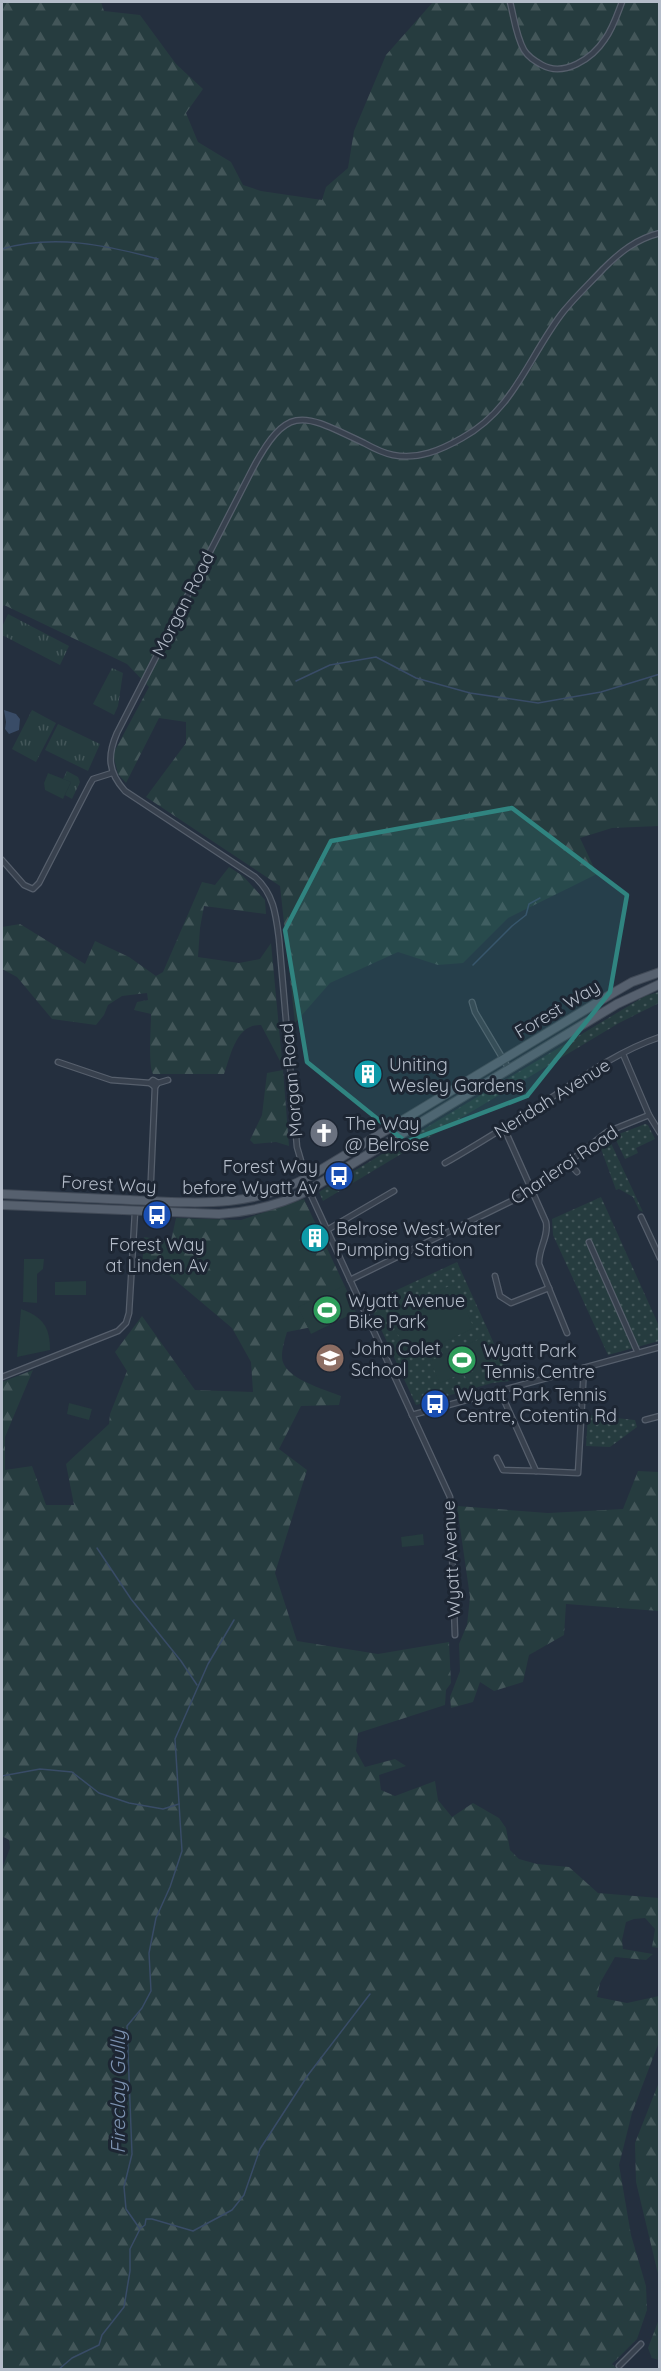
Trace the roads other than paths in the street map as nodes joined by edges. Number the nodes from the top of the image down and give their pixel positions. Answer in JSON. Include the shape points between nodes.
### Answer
{"nodes":[{"id":1,"x":510,"y":2,"type":"edge"},
{"id":2,"x":622,"y":2,"type":"edge"},
{"id":3,"x":660,"y":232,"type":"edge"},
{"id":4,"x":112,"y":773,"type":"junction"},
{"id":5,"x":2,"y":860,"type":"edge"},
{"id":6,"x":660,"y":972,"type":"edge"},
{"id":7,"x":660,"y":984,"type":"edge"},
{"id":8,"x":472,"y":1002,"type":"dead end"},
{"id":9,"x":660,"y":1037,"type":"edge"},
{"id":10,"x":623,"y":1054,"type":"junction"},
{"id":11,"x":504,"y":1059,"type":"junction"},
{"id":12,"x":58,"y":1062,"type":"dead end"},
{"id":13,"x":509,"y":1069,"type":"junction"},
{"id":14,"x":168,"y":1080,"type":"dead end"},
{"id":15,"x":157,"y":1085,"type":"junction"},
{"id":16,"x":649,"y":1115,"type":"junction"},
{"id":17,"x":504,"y":1128,"type":"junction"},
{"id":18,"x":660,"y":1133,"type":"edge"},
{"id":19,"x":445,"y":1163,"type":"dead end"},
{"id":20,"x":569,"y":1163,"type":"junction"},
{"id":21,"x":578,"y":1172,"type":"dead end"},
{"id":22,"x":305,"y":1179,"type":"junction"},
{"id":23,"x":309,"y":1190,"type":"junction"},
{"id":24,"x":394,"y":1191,"type":"dead end"},
{"id":25,"x":532,"y":1191,"type":"junction"},
{"id":26,"x":2,"y":1194,"type":"edge"},
{"id":27,"x":150,"y":1201,"type":"junction"},
{"id":28,"x":2,"y":1205,"type":"edge"},
{"id":29,"x":102,"y":1210,"type":"junction"},
{"id":30,"x":135,"y":1212,"type":"junction"},
{"id":31,"x":191,"y":1214,"type":"junction"},
{"id":32,"x":641,"y":1217,"type":"dead end"},
{"id":33,"x":327,"y":1230,"type":"junction"},
{"id":34,"x":589,"y":1242,"type":"dead end"},
{"id":35,"x":660,"y":1258,"type":"edge"},
{"id":36,"x":495,"y":1276,"type":"dead end"},
{"id":37,"x":350,"y":1280,"type":"junction"},
{"id":38,"x":549,"y":1288,"type":"junction"},
{"id":39,"x":567,"y":1333,"type":"dead end"},
{"id":40,"x":660,"y":1347,"type":"edge"},
{"id":41,"x":638,"y":1353,"type":"junction"},
{"id":42,"x":584,"y":1368,"type":"junction"},
{"id":43,"x":2,"y":1377,"type":"edge"},
{"id":44,"x":500,"y":1391,"type":"junction"},
{"id":45,"x":412,"y":1415,"type":"junction"},
{"id":46,"x":660,"y":1416,"type":"edge"},
{"id":47,"x":645,"y":1420,"type":"dead end"},
{"id":48,"x":497,"y":1458,"type":"dead end"},
{"id":49,"x":536,"y":1471,"type":"junction"},
{"id":50,"x":455,"y":1635,"type":"dead end"},
{"id":51,"x":641,"y":2344,"type":"dead end"},
{"id":52,"x":619,"y":2366,"type":"dead end"}],
"edges":[{"from":1,"to":2,"type":"street","via":[[531,59],[563,70],[604,41]]},
{"from":3,"to":4,"type":"street","name":"Morgan Road","via":[[628,246],[591,282],[563,313],[506,402],[487,422],[457,441],[425,454],[393,455],[322,423],[300,419],[284,426],[270,439],[117,733],[109,756]]},
{"from":4,"to":5,"type":"street","via":[[93,779],[33,889],[24,885]]},
{"from":4,"to":22,"type":"street","name":"Morgan Road","via":[[125,791],[255,878],[270,894],[279,939],[297,1147]]},
{"from":6,"to":11,"type":"main road","name":"Forest Way","via":[[632,982]]},
{"from":7,"to":13,"type":"main road","name":"Forest Way","via":[[628,998]]},
{"from":8,"to":11,"type":"street"},
{"from":9,"to":10,"type":"street","name":"Neridah Avenue"},
{"from":10,"to":16,"type":"street"},
{"from":10,"to":17,"type":"street","name":"Neridah Avenue"},
{"from":11,"to":13,"type":"street"},
{"from":11,"to":22,"type":"main road","name":"Forest Way"},
{"from":12,"to":15,"type":"street","via":[[111,1080]]},
{"from":13,"to":23,"type":"main road","name":"Forest Way"},
{"from":14,"to":15,"type":"street"},
{"from":15,"to":27,"type":"street"},
{"from":16,"to":18,"type":"street"},
{"from":16,"to":20,"type":"street","name":"Charleroi Road","via":[[607,1132]]},
{"from":17,"to":19,"type":"street","name":"Neridah Avenue"},
{"from":17,"to":25,"type":"street"},
{"from":20,"to":21,"type":"street"},
{"from":20,"to":25,"type":"street","name":"Charleroi Road"},
{"from":22,"to":23,"type":"street","name":"Morgan Road"},
{"from":22,"to":27,"type":"main road","name":"Forest Way","via":[[243,1200]]},
{"from":23,"to":31,"type":"main road","name":"Forest Way","via":[[249,1211]]},
{"from":23,"to":33,"type":"street","name":"Wyatt Avenue"},
{"from":24,"to":33,"type":"street"},
{"from":25,"to":37,"type":"street","name":"Charleroi Road"},
{"from":25,"to":38,"type":"street","via":[[547,1225],[538,1260]]},
{"from":26,"to":27,"type":"main road","name":"Forest Way"},
{"from":27,"to":29,"type":"main road","via":[[145,1206]]},
{"from":27,"to":31,"type":"main road","via":[[158,1208]]},
{"from":28,"to":29,"type":"main road","name":"Forest Way"},
{"from":29,"to":30,"type":"main road","name":"Forest Way"},
{"from":30,"to":31,"type":"main road","name":"Forest Way"},
{"from":30,"to":43,"type":"street","via":[[126,1323],[118,1331]]},
{"from":32,"to":35,"type":"street"},
{"from":33,"to":37,"type":"street","name":"Wyatt Avenue"},
{"from":34,"to":41,"type":"street"},
{"from":36,"to":38,"type":"street","via":[[500,1296],[511,1303]]},
{"from":37,"to":45,"type":"street","name":"Wyatt Avenue"},
{"from":38,"to":39,"type":"street"},
{"from":40,"to":41,"type":"street"},
{"from":41,"to":42,"type":"street"},
{"from":42,"to":44,"type":"street"},
{"from":42,"to":49,"type":"street","via":[[578,1473]]},
{"from":44,"to":45,"type":"street"},
{"from":44,"to":49,"type":"street"},
{"from":45,"to":50,"type":"street","name":"Wyatt Avenue","via":[[450,1497]]},
{"from":46,"to":47,"type":"street"},
{"from":48,"to":49,"type":"street","via":[[503,1470]]},
{"from":51,"to":52,"type":"street"}]}
